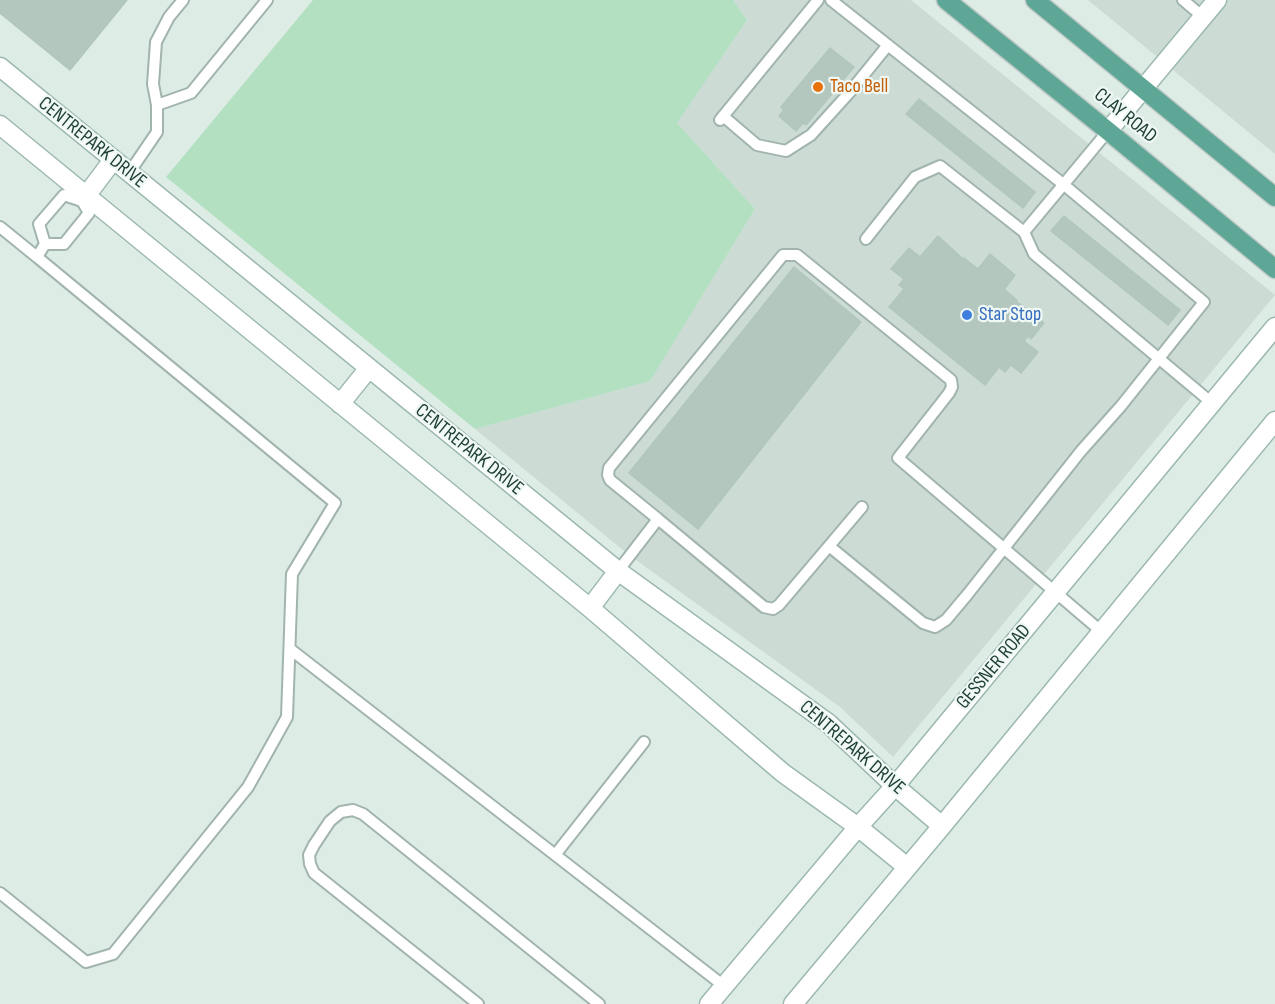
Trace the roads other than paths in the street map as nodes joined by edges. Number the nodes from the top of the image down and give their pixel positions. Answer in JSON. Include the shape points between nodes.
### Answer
{"nodes":[{"id":1,"x":183,"y":0,"type":"edge"},
{"id":2,"x":267,"y":0,"type":"edge"},
{"id":3,"x":819,"y":0,"type":"edge"},
{"id":4,"x":831,"y":0,"type":"edge"},
{"id":5,"x":946,"y":0,"type":"edge"},
{"id":6,"x":1035,"y":0,"type":"edge"},
{"id":7,"x":1183,"y":0,"type":"edge"},
{"id":8,"x":1217,"y":0,"type":"edge"},
{"id":9,"x":1203,"y":17,"type":"junction"},
{"id":10,"x":888,"y":45,"type":"junction"},
{"id":11,"x":0,"y":67,"type":"edge"},
{"id":12,"x":1143,"y":88,"type":"junction"},
{"id":13,"x":157,"y":105,"type":"junction"},
{"id":14,"x":0,"y":125,"type":"edge"},
{"id":15,"x":1108,"y":131,"type":"junction"},
{"id":16,"x":113,"y":160,"type":"junction"},
{"id":17,"x":129,"y":173,"type":"junction"},
{"id":18,"x":1063,"y":184,"type":"junction"},
{"id":19,"x":1275,"y":197,"type":"edge"},
{"id":20,"x":84,"y":198,"type":"junction"},
{"id":21,"x":0,"y":227,"type":"edge"},
{"id":22,"x":1024,"y":232,"type":"junction"},
{"id":23,"x":866,"y":239,"type":"dead end"},
{"id":24,"x":45,"y":244,"type":"junction"},
{"id":25,"x":37,"y":257,"type":"junction"},
{"id":26,"x":1275,"y":269,"type":"edge"},
{"id":27,"x":1275,"y":327,"type":"edge"},
{"id":28,"x":1160,"y":359,"type":"junction"},
{"id":29,"x":369,"y":368,"type":"junction"},
{"id":30,"x":1212,"y":403,"type":"junction"},
{"id":31,"x":340,"y":404,"type":"junction"},
{"id":32,"x":1275,"y":421,"type":"edge"},
{"id":33,"x":862,"y":507,"type":"dead end"},
{"id":34,"x":658,"y":519,"type":"junction"},
{"id":35,"x":829,"y":546,"type":"junction"},
{"id":36,"x":1004,"y":548,"type":"junction"},
{"id":37,"x":618,"y":571,"type":"junction"},
{"id":38,"x":1055,"y":592,"type":"junction"},
{"id":39,"x":590,"y":608,"type":"junction"},
{"id":40,"x":1102,"y":632,"type":"junction"},
{"id":41,"x":290,"y":649,"type":"junction"},
{"id":42,"x":644,"y":742,"type":"dead end"},
{"id":43,"x":895,"y":786,"type":"junction"},
{"id":44,"x":942,"y":826,"type":"junction"},
{"id":45,"x":858,"y":827,"type":"junction"},
{"id":46,"x":555,"y":855,"type":"junction"},
{"id":47,"x":907,"y":867,"type":"junction"},
{"id":48,"x":0,"y":893,"type":"edge"},
{"id":49,"x":724,"y":986,"type":"junction"},
{"id":50,"x":478,"y":1004,"type":"edge"},
{"id":51,"x":599,"y":1004,"type":"edge"},
{"id":52,"x":709,"y":1004,"type":"edge"},
{"id":53,"x":793,"y":1004,"type":"edge"}],
"edges":[{"from":1,"to":13,"type":"lane","via":[[156,42],[153,84]]},
{"from":2,"to":13,"type":"lane","via":[[191,93]]},
{"from":3,"to":10,"type":"lane","via":[[721,119],[757,146],[786,151],[811,135]]},
{"from":4,"to":10,"type":"lane"},
{"from":5,"to":15,"type":"main road","name":"CLAY ROAD"},
{"from":6,"to":12,"type":"main road","name":"CLAY ROAD"},
{"from":7,"to":9,"type":"lane"},
{"from":8,"to":9,"type":"street"},
{"from":9,"to":12,"type":"street"},
{"from":10,"to":18,"type":"lane"},
{"from":11,"to":16,"type":"street","name":"CENTREPARK DRIVE"},
{"from":12,"to":15,"type":"street"},
{"from":12,"to":19,"type":"main road","name":"CLAY ROAD"},
{"from":13,"to":17,"type":"lane","via":[[156,132]]},
{"from":14,"to":20,"type":"street"},
{"from":15,"to":18,"type":"lane"},
{"from":15,"to":26,"type":"main road","name":"CLAY ROAD"},
{"from":16,"to":17,"type":"street","name":"CENTREPARK DRIVE"},
{"from":16,"to":20,"type":"street"},
{"from":17,"to":29,"type":"street","name":"CENTREPARK DRIVE"},
{"from":18,"to":22,"type":"lane"},
{"from":18,"to":28,"type":"lane","via":[[1204,302]]},
{"from":20,"to":24,"type":"lane","via":[[89,213],[64,244]]},
{"from":20,"to":24,"type":"lane","via":[[64,195],[39,224]]},
{"from":20,"to":31,"type":"street"},
{"from":21,"to":25,"type":"lane"},
{"from":22,"to":23,"type":"lane","via":[[940,166],[915,177]]},
{"from":22,"to":28,"type":"lane","via":[[1034,254]]},
{"from":24,"to":25,"type":"lane"},
{"from":25,"to":41,"type":"lane","via":[[335,503],[292,574]]},
{"from":27,"to":30,"type":"street","name":"GESSNER ROAD"},
{"from":28,"to":30,"type":"lane"},
{"from":28,"to":36,"type":"lane"},
{"from":29,"to":31,"type":"street"},
{"from":29,"to":37,"type":"street","name":"CENTREPARK DRIVE"},
{"from":30,"to":38,"type":"street","name":"GESSNER ROAD"},
{"from":31,"to":39,"type":"street"},
{"from":32,"to":40,"type":"street"},
{"from":33,"to":35,"type":"lane"},
{"from":34,"to":35,"type":"lane","via":[[764,607],[773,609]]},
{"from":34,"to":36,"type":"lane","via":[[610,480],[609,468],[783,255],[790,254],[797,255],[951,380],[949,393],[898,458]]},
{"from":34,"to":37,"type":"lane"},
{"from":35,"to":36,"type":"lane","via":[[923,623],[935,627],[946,620]]},
{"from":36,"to":38,"type":"lane"},
{"from":37,"to":39,"type":"street"},
{"from":37,"to":43,"type":"street","name":"CENTREPARK DRIVE","via":[[828,723]]},
{"from":38,"to":40,"type":"lane"},
{"from":38,"to":43,"type":"street","name":"GESSNER ROAD"},
{"from":39,"to":45,"type":"street","via":[[783,772]]},
{"from":40,"to":44,"type":"street"},
{"from":41,"to":46,"type":"lane"},
{"from":41,"to":48,"type":"lane","via":[[287,717],[248,787],[112,954],[86,962]]},
{"from":42,"to":46,"type":"lane"},
{"from":43,"to":44,"type":"street","name":"CENTREPARK DRIVE"},
{"from":43,"to":45,"type":"street","name":"GESSNER ROAD"},
{"from":44,"to":47,"type":"street"},
{"from":45,"to":47,"type":"street"},
{"from":45,"to":49,"type":"street","name":"GESSNER ROAD"},
{"from":46,"to":49,"type":"lane"},
{"from":47,"to":53,"type":"street"},
{"from":49,"to":52,"type":"street","name":"GESSNER ROAD"},
{"from":50,"to":51,"type":"lane","via":[[314,873],[309,855],[330,821],[341,812],[353,810],[363,814]]}]}
